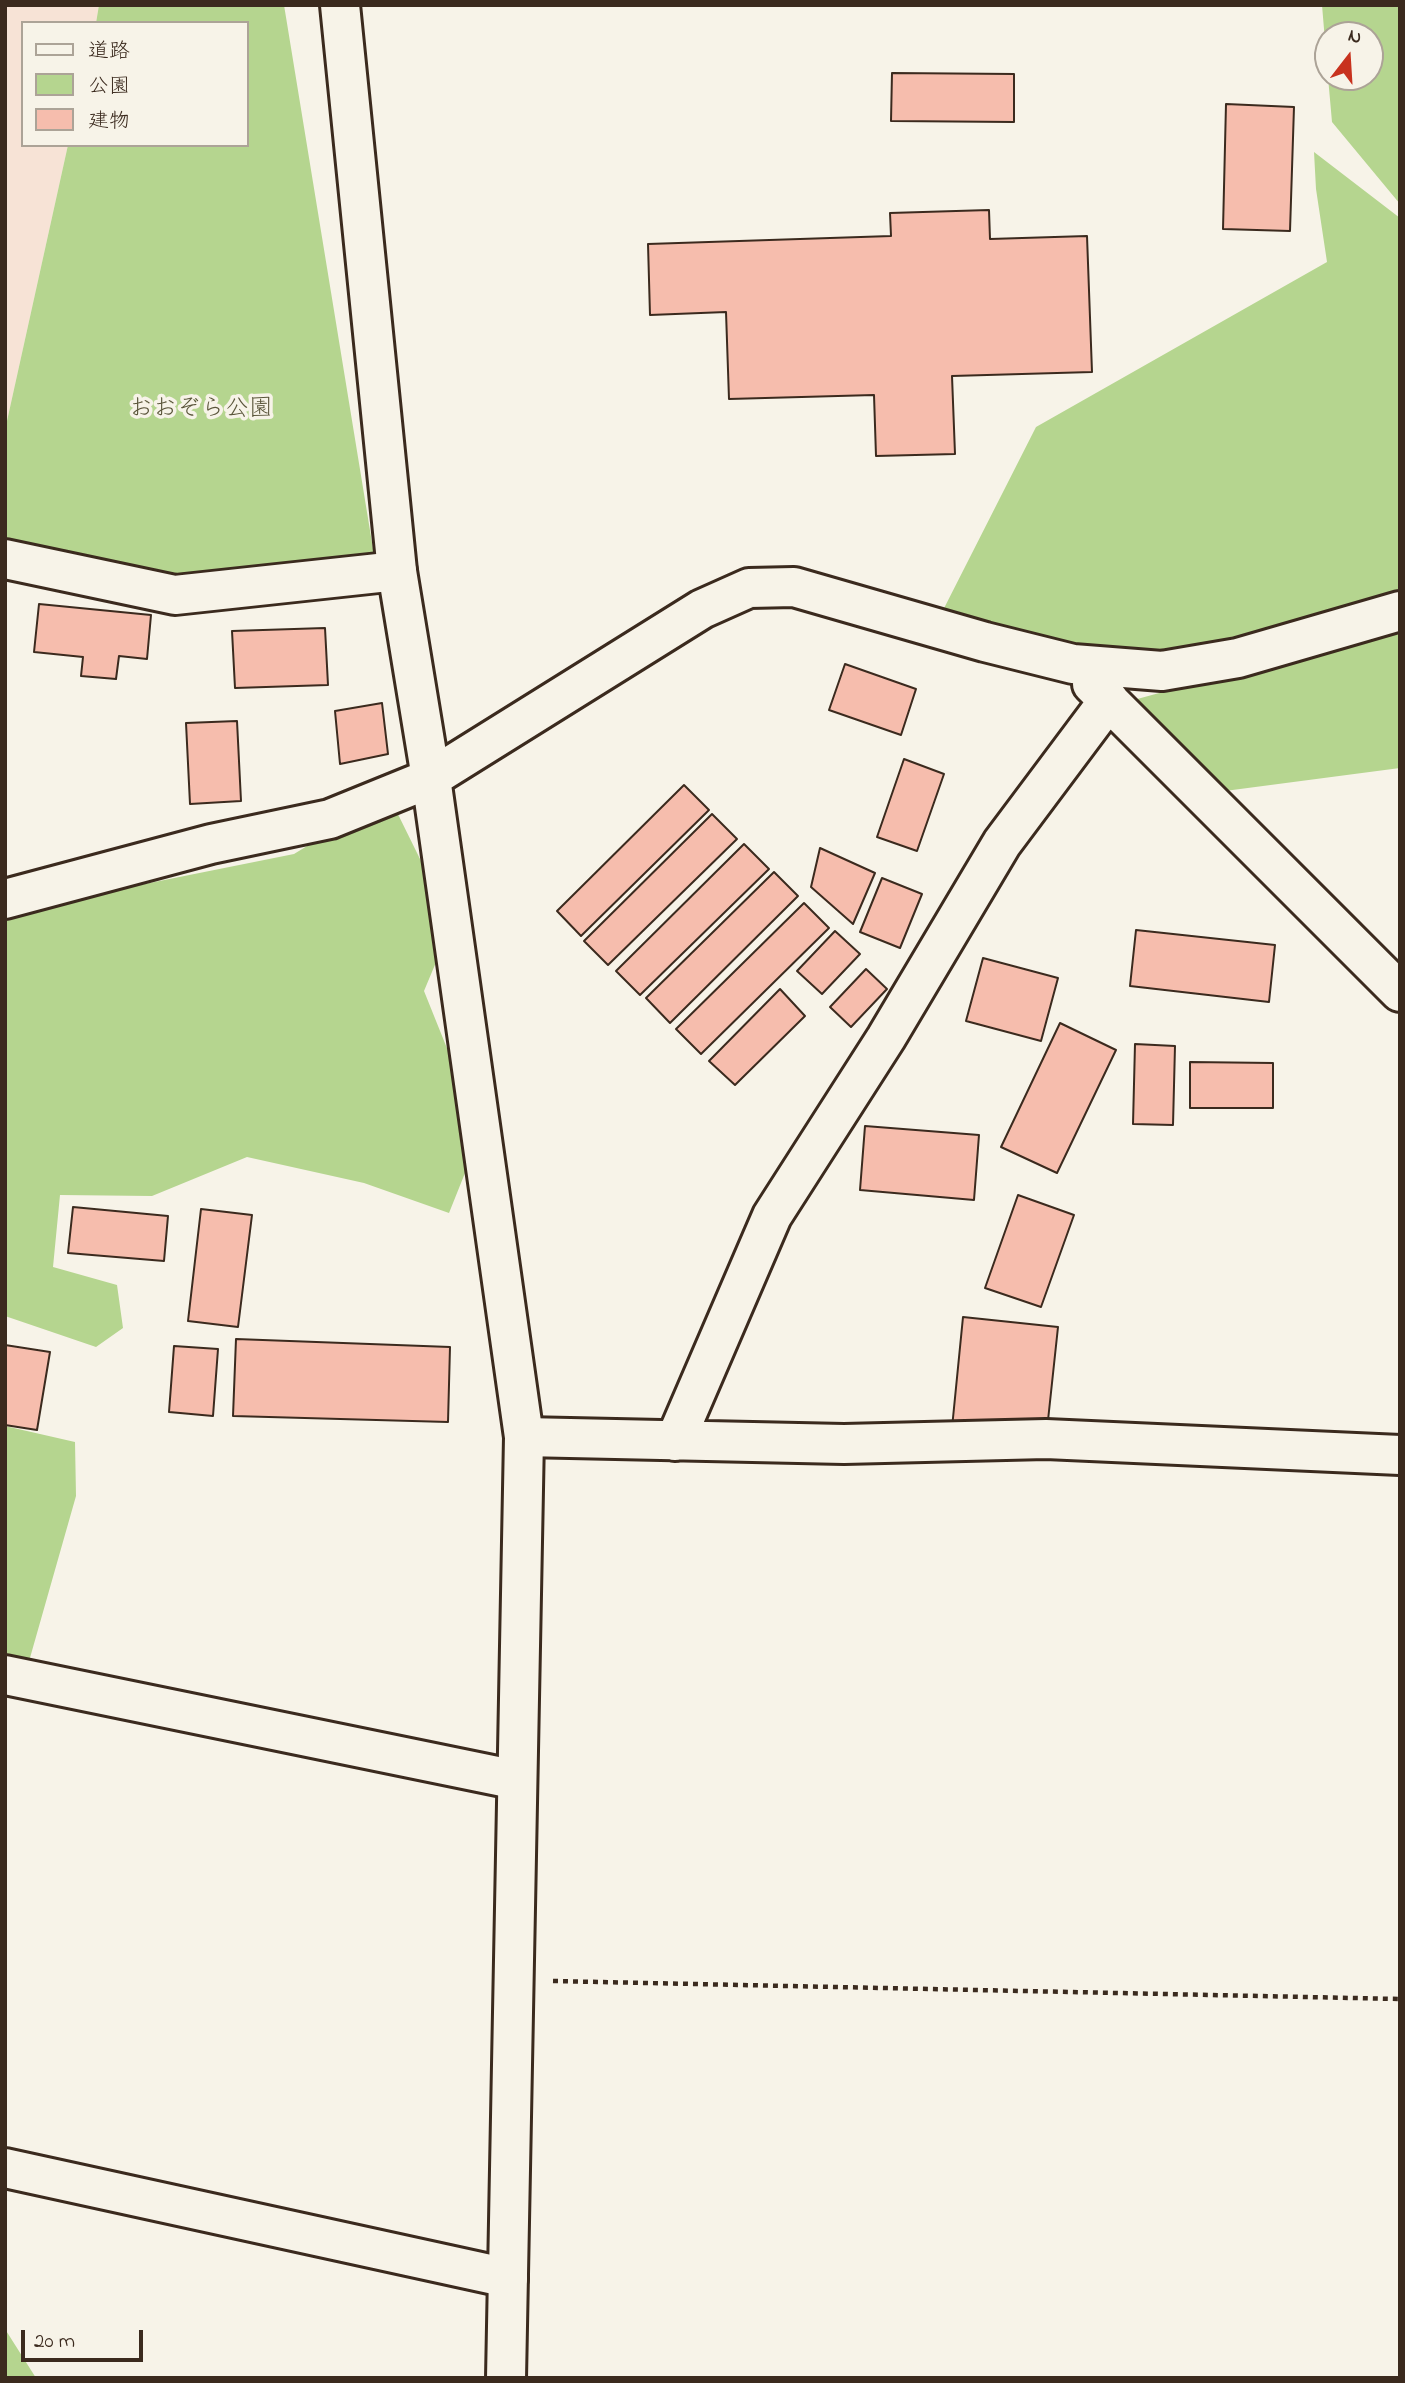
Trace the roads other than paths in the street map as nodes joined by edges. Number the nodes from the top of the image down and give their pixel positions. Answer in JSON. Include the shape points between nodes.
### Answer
{"nodes":[{"id":1,"x":340,"y":5,"type":"edge"},
{"id":2,"x":5,"y":559,"type":"edge"},
{"id":3,"x":397,"y":571,"type":"junction"},
{"id":4,"x":1400,"y":611,"type":"edge"},
{"id":5,"x":1073,"y":664,"type":"junction"},
{"id":6,"x":1109,"y":700,"type":"junction"},
{"id":7,"x":431,"y":778,"type":"junction"},
{"id":8,"x":5,"y":899,"type":"edge"},
{"id":9,"x":1400,"y":992,"type":"edge"},
{"id":10,"x":524,"y":1437,"type":"junction"},
{"id":11,"x":676,"y":1441,"type":"junction"},
{"id":12,"x":1400,"y":1455,"type":"edge"},
{"id":13,"x":5,"y":1675,"type":"edge"},
{"id":14,"x":517,"y":1780,"type":"junction"},
{"id":15,"x":5,"y":2168,"type":"edge"},
{"id":16,"x":508,"y":2278,"type":"junction"},
{"id":17,"x":506,"y":2378,"type":"edge"}],
"edges":[{"from":1,"to":3,"type":"street"},
{"from":2,"to":3,"type":"street","via":[[175,595]]},
{"from":3,"to":7,"type":"street"},
{"from":4,"to":5,"type":"street","via":[[1238,658],[1162,671]]},
{"from":5,"to":6,"type":"street"},
{"from":5,"to":7,"type":"street","via":[[794,587],[749,588],[702,609]]},
{"from":6,"to":9,"type":"street"},
{"from":6,"to":11,"type":"street","via":[[1002,844],[772,1216]]},
{"from":7,"to":8,"type":"street","via":[[330,819],[211,844]]},
{"from":7,"to":10,"type":"street"},
{"from":10,"to":11,"type":"street"},
{"from":10,"to":14,"type":"street"},
{"from":11,"to":12,"type":"street","via":[[844,1444],[1046,1439]]},
{"from":13,"to":14,"type":"street"},
{"from":14,"to":16,"type":"street"},
{"from":15,"to":16,"type":"street"},
{"from":16,"to":17,"type":"street"}]}
